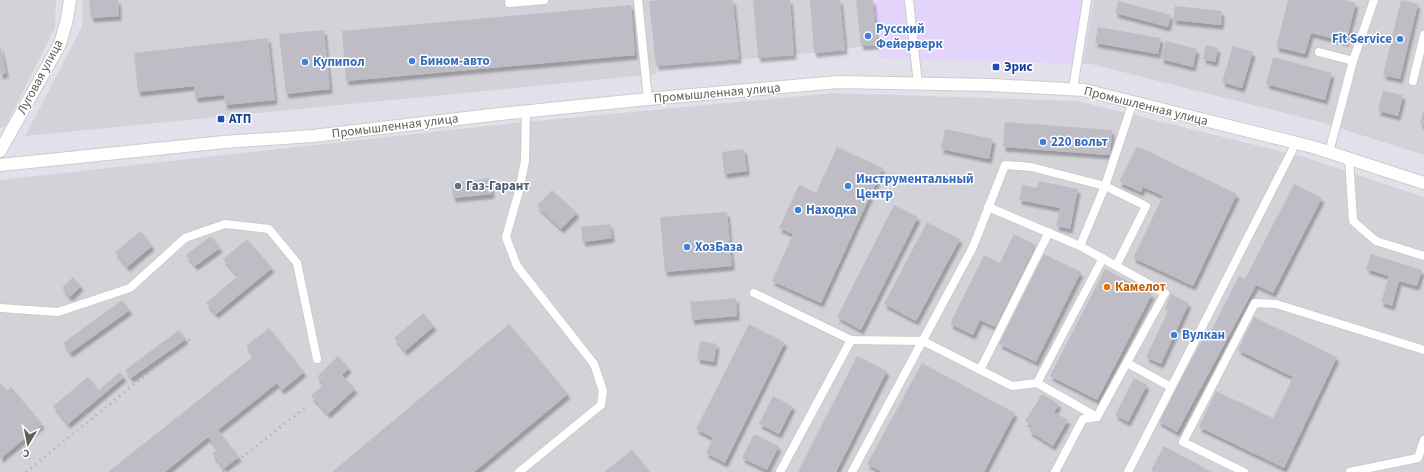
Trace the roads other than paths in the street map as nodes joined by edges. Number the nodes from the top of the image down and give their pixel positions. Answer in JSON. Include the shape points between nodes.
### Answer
{"nodes":[{"id":1,"x":70,"y":0,"type":"edge"},
{"id":2,"x":544,"y":0,"type":"edge"},
{"id":3,"x":638,"y":0,"type":"edge"},
{"id":4,"x":909,"y":0,"type":"edge"},
{"id":5,"x":1087,"y":0,"type":"edge"},
{"id":6,"x":1374,"y":0,"type":"edge"},
{"id":7,"x":509,"y":4,"type":"dead end"},
{"id":8,"x":1424,"y":35,"type":"edge"},
{"id":9,"x":1318,"y":52,"type":"dead end"},
{"id":10,"x":1353,"y":61,"type":"junction"},
{"id":11,"x":1413,"y":81,"type":"dead end"},
{"id":12,"x":918,"y":85,"type":"junction"},
{"id":13,"x":1073,"y":90,"type":"junction"},
{"id":14,"x":648,"y":99,"type":"junction"},
{"id":15,"x":1133,"y":102,"type":"junction"},
{"id":16,"x":526,"y":111,"type":"junction"},
{"id":17,"x":1296,"y":143,"type":"junction"},
{"id":18,"x":0,"y":151,"type":"edge"},
{"id":19,"x":1329,"y":152,"type":"junction"},
{"id":20,"x":1349,"y":159,"type":"junction"},
{"id":21,"x":0,"y":165,"type":"edge"},
{"id":22,"x":1424,"y":183,"type":"edge"},
{"id":23,"x":1105,"y":186,"type":"junction"},
{"id":24,"x":988,"y":207,"type":"junction"},
{"id":25,"x":1049,"y":232,"type":"junction"},
{"id":26,"x":1080,"y":246,"type":"junction"},
{"id":27,"x":1424,"y":256,"type":"edge"},
{"id":28,"x":1103,"y":258,"type":"junction"},
{"id":29,"x":1116,"y":266,"type":"junction"},
{"id":30,"x":754,"y":293,"type":"dead end"},
{"id":31,"x":0,"y":308,"type":"edge"},
{"id":32,"x":851,"y":340,"type":"junction"},
{"id":33,"x":923,"y":341,"type":"junction"},
{"id":34,"x":1424,"y":350,"type":"edge"},
{"id":35,"x":317,"y":359,"type":"dead end"},
{"id":36,"x":1127,"y":363,"type":"junction"},
{"id":37,"x":980,"y":370,"type":"junction"},
{"id":38,"x":1037,"y":383,"type":"junction"},
{"id":39,"x":1171,"y":387,"type":"junction"},
{"id":40,"x":1098,"y":417,"type":"junction"},
{"id":41,"x":1424,"y":440,"type":"edge"},
{"id":42,"x":1421,"y":459,"type":"edge"},
{"id":43,"x":855,"y":471,"type":"edge"},
{"id":44,"x":520,"y":472,"type":"edge"},
{"id":45,"x":780,"y":472,"type":"edge"},
{"id":46,"x":1055,"y":472,"type":"edge"},
{"id":47,"x":1129,"y":472,"type":"edge"},
{"id":48,"x":1244,"y":472,"type":"edge"},
{"id":49,"x":1350,"y":472,"type":"edge"}],
"edges":[{"from":1,"to":18,"type":"main road","name":"Луговая улица","via":[[60,44]]},
{"from":2,"to":7,"type":"lane"},
{"from":3,"to":14,"type":"lane"},
{"from":4,"to":12,"type":"lane"},
{"from":5,"to":13,"type":"lane"},
{"from":6,"to":10,"type":"lane"},
{"from":8,"to":11,"type":"lane"},
{"from":9,"to":10,"type":"lane"},
{"from":10,"to":19,"type":"lane"},
{"from":12,"to":13,"type":"main road","name":"Промышленная улица","via":[[992,85]]},
{"from":12,"to":14,"type":"main road","name":"Промышленная улица","via":[[838,82]]},
{"from":13,"to":15,"type":"main road","name":"Промышленная улица","via":[[1084,90]]},
{"from":14,"to":16,"type":"main road","name":"Промышленная улица"},
{"from":15,"to":17,"type":"main road","name":"Промышленная улица"},
{"from":15,"to":23,"type":"lane"},
{"from":16,"to":21,"type":"main road","name":"Промышленная улица","via":[[312,136],[224,142]]},
{"from":16,"to":44,"type":"lane","via":[[525,161],[506,237],[518,266],[594,364],[603,390],[601,405]]},
{"from":17,"to":19,"type":"main road","name":"Промышленная улица"},
{"from":17,"to":39,"type":"lane"},
{"from":19,"to":20,"type":"main road","name":"Промышленная улица"},
{"from":20,"to":22,"type":"main road","name":"Промышленная улица"},
{"from":20,"to":27,"type":"lane","via":[[1353,221],[1376,241]]},
{"from":23,"to":24,"type":"lane","via":[[1031,167],[1005,165]]},
{"from":23,"to":26,"type":"lane"},
{"from":23,"to":29,"type":"lane","via":[[1146,206]]},
{"from":24,"to":25,"type":"lane"},
{"from":24,"to":33,"type":"lane","via":[[972,247]]},
{"from":25,"to":26,"type":"lane"},
{"from":25,"to":37,"type":"lane"},
{"from":26,"to":28,"type":"lane"},
{"from":28,"to":29,"type":"lane"},
{"from":28,"to":38,"type":"lane"},
{"from":29,"to":36,"type":"lane","via":[[1165,293]]},
{"from":30,"to":32,"type":"lane"},
{"from":31,"to":35,"type":"lane","via":[[58,312],[130,288],[185,238],[225,224],[269,229],[298,262]]},
{"from":32,"to":33,"type":"lane"},
{"from":32,"to":45,"type":"lane"},
{"from":33,"to":37,"type":"lane"},
{"from":33,"to":43,"type":"lane"},
{"from":34,"to":48,"type":"lane","via":[[1276,304],[1255,303],[1183,442]]},
{"from":36,"to":39,"type":"lane"},
{"from":36,"to":40,"type":"lane"},
{"from":37,"to":38,"type":"lane","via":[[1012,386]]},
{"from":38,"to":40,"type":"lane"},
{"from":39,"to":47,"type":"lane"},
{"from":40,"to":46,"type":"lane","via":[[1083,419]]},
{"from":41,"to":42,"type":"lane"},
{"from":42,"to":49,"type":"lane"}]}
